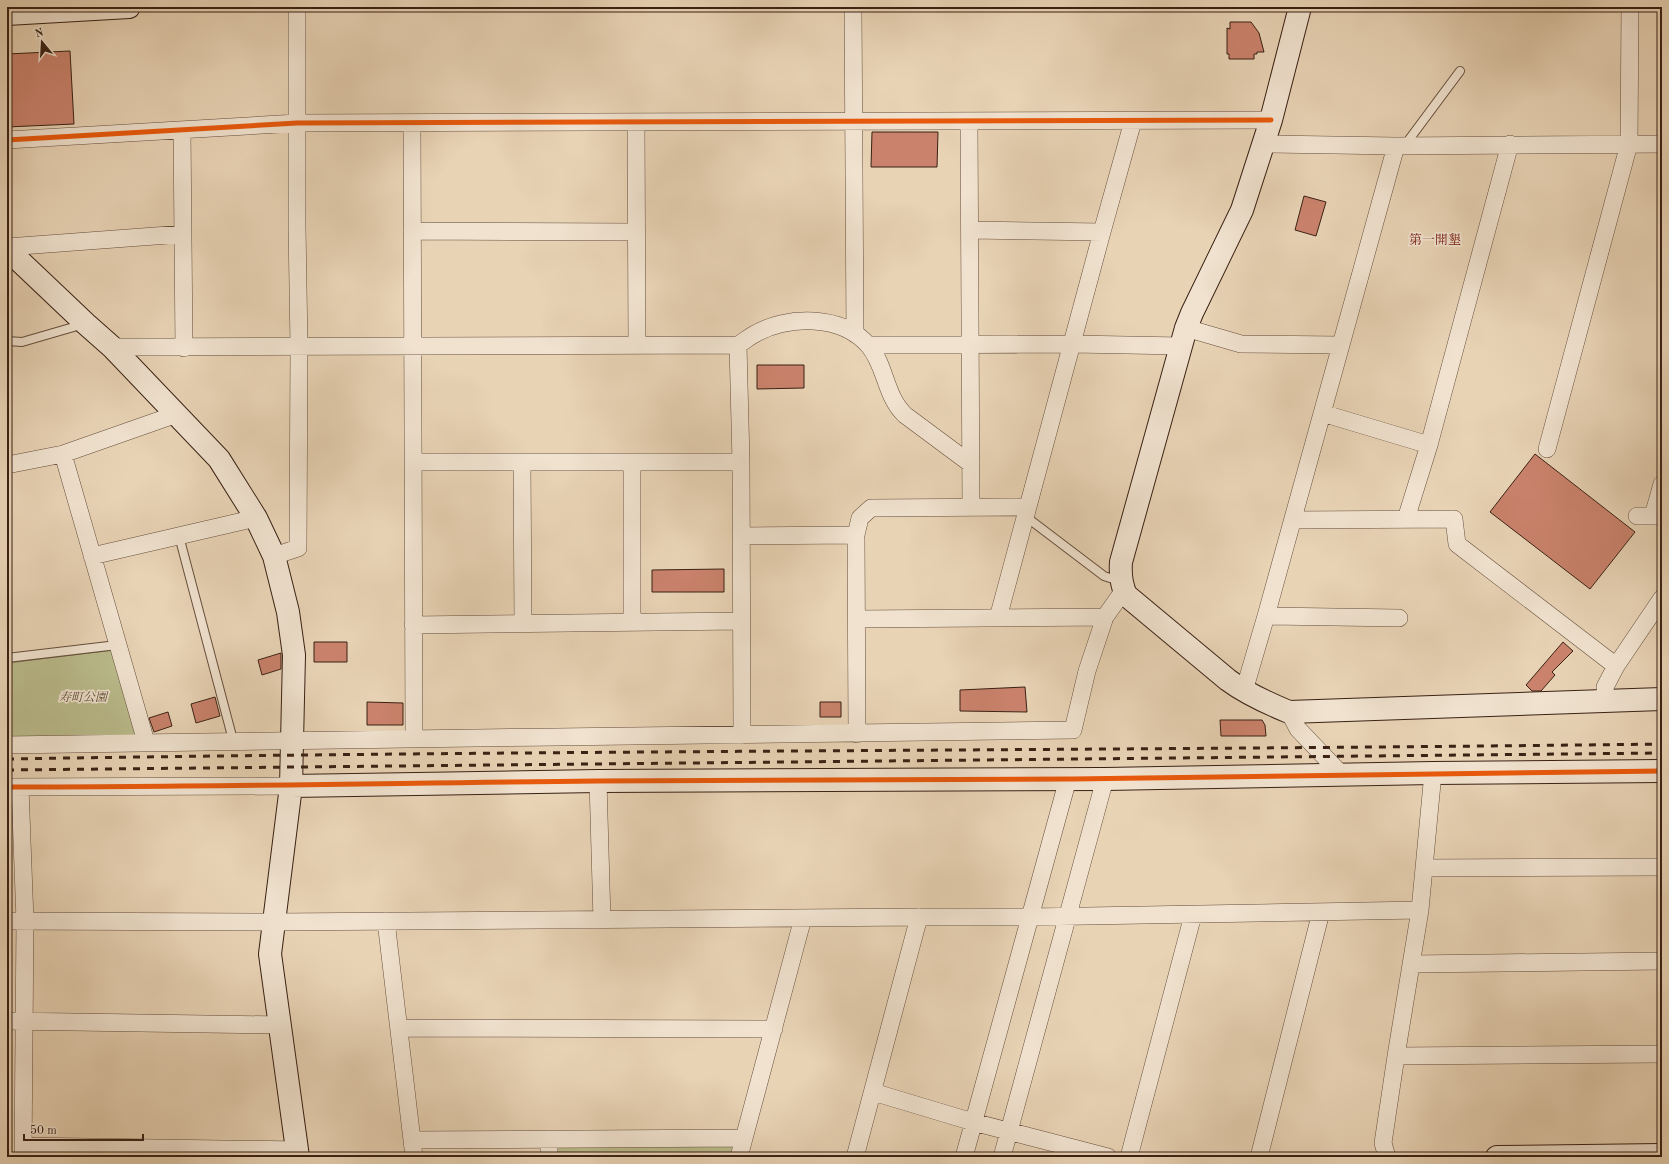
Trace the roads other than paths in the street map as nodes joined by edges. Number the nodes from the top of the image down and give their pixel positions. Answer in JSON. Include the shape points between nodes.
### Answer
{"nodes":[{"id":1,"x":129,"y":7,"type":"edge"},
{"id":2,"x":297,"y":7,"type":"edge"},
{"id":3,"x":853,"y":7,"type":"edge"},
{"id":4,"x":1300,"y":7,"type":"edge"},
{"id":5,"x":1630,"y":7,"type":"edge"},
{"id":6,"x":7,"y":14,"type":"edge"},
{"id":7,"x":1460,"y":71,"type":"dead end"},
{"id":8,"x":1270,"y":120,"type":"junction"},
{"id":9,"x":854,"y":121,"type":"junction"},
{"id":10,"x":969,"y":121,"type":"junction"},
{"id":11,"x":1133,"y":121,"type":"junction"},
{"id":12,"x":297,"y":122,"type":"junction"},
{"id":13,"x":636,"y":122,"type":"junction"},
{"id":14,"x":412,"y":123,"type":"junction"},
{"id":15,"x":182,"y":130,"type":"junction"},
{"id":16,"x":7,"y":140,"type":"edge"},
{"id":17,"x":1263,"y":144,"type":"junction"},
{"id":18,"x":1510,"y":144,"type":"junction"},
{"id":19,"x":1629,"y":144,"type":"junction"},
{"id":20,"x":1662,"y":144,"type":"edge"},
{"id":21,"x":1400,"y":146,"type":"junction"},
{"id":22,"x":971,"y":230,"type":"junction"},
{"id":23,"x":412,"y":231,"type":"junction"},
{"id":24,"x":636,"y":232,"type":"junction"},
{"id":25,"x":1102,"y":232,"type":"junction"},
{"id":26,"x":182,"y":234,"type":"junction"},
{"id":27,"x":7,"y":248,"type":"edge"},
{"id":28,"x":86,"y":324,"type":"junction"},
{"id":29,"x":854,"y":334,"type":"junction"},
{"id":30,"x":1184,"y":337,"type":"junction"},
{"id":31,"x":7,"y":340,"type":"edge"},
{"id":32,"x":1073,"y":344,"type":"junction"},
{"id":33,"x":637,"y":345,"type":"junction"},
{"id":34,"x":738,"y":345,"type":"junction"},
{"id":35,"x":971,"y":345,"type":"junction"},
{"id":36,"x":1340,"y":345,"type":"junction"},
{"id":37,"x":299,"y":346,"type":"junction"},
{"id":38,"x":412,"y":346,"type":"junction"},
{"id":39,"x":868,"y":346,"type":"junction"},
{"id":40,"x":112,"y":347,"type":"junction"},
{"id":41,"x":184,"y":348,"type":"junction"},
{"id":42,"x":1322,"y":413,"type":"junction"},
{"id":43,"x":177,"y":414,"type":"junction"},
{"id":44,"x":1429,"y":446,"type":"junction"},
{"id":45,"x":1548,"y":448,"type":"dead end"},
{"id":46,"x":63,"y":454,"type":"junction"},
{"id":47,"x":413,"y":462,"type":"junction"},
{"id":48,"x":522,"y":462,"type":"junction"},
{"id":49,"x":632,"y":462,"type":"junction"},
{"id":50,"x":741,"y":462,"type":"junction"},
{"id":51,"x":971,"y":464,"type":"junction"},
{"id":52,"x":7,"y":465,"type":"edge"},
{"id":53,"x":1662,"y":484,"type":"edge"},
{"id":54,"x":971,"y":507,"type":"junction"},
{"id":55,"x":1026,"y":512,"type":"junction"},
{"id":56,"x":1651,"y":516,"type":"edge"},
{"id":57,"x":256,"y":518,"type":"junction"},
{"id":58,"x":1406,"y":519,"type":"junction"},
{"id":59,"x":1293,"y":520,"type":"junction"},
{"id":60,"x":856,"y":535,"type":"junction"},
{"id":61,"x":179,"y":536,"type":"junction"},
{"id":62,"x":741,"y":536,"type":"junction"},
{"id":63,"x":92,"y":556,"type":"junction"},
{"id":64,"x":274,"y":556,"type":"junction"},
{"id":65,"x":1122,"y":586,"type":"junction"},
{"id":66,"x":1662,"y":598,"type":"edge"},
{"id":67,"x":1266,"y":616,"type":"junction"},
{"id":68,"x":1105,"y":617,"type":"junction"},
{"id":69,"x":998,"y":618,"type":"junction"},
{"id":70,"x":1399,"y":618,"type":"dead end"},
{"id":71,"x":857,"y":619,"type":"junction"},
{"id":72,"x":632,"y":621,"type":"junction"},
{"id":73,"x":741,"y":621,"type":"junction"},
{"id":74,"x":523,"y":623,"type":"junction"},
{"id":75,"x":413,"y":625,"type":"junction"},
{"id":76,"x":117,"y":645,"type":"junction"},
{"id":77,"x":7,"y":658,"type":"edge"},
{"id":78,"x":1616,"y":666,"type":"junction"},
{"id":79,"x":1244,"y":691,"type":"junction"},
{"id":80,"x":1662,"y":698,"type":"edge"},
{"id":81,"x":1606,"y":702,"type":"junction"},
{"id":82,"x":1289,"y":712,"type":"junction"},
{"id":83,"x":857,"y":734,"type":"junction"},
{"id":84,"x":742,"y":735,"type":"junction"},
{"id":85,"x":414,"y":738,"type":"junction"},
{"id":86,"x":293,"y":739,"type":"junction"},
{"id":87,"x":233,"y":740,"type":"junction"},
{"id":88,"x":146,"y":742,"type":"junction"},
{"id":89,"x":7,"y":745,"type":"edge"},
{"id":90,"x":1662,"y":771,"type":"edge"},
{"id":91,"x":1432,"y":773,"type":"junction"},
{"id":92,"x":1342,"y":775,"type":"junction"},
{"id":93,"x":1068,"y":779,"type":"junction"},
{"id":94,"x":1105,"y":779,"type":"junction"},
{"id":95,"x":598,"y":781,"type":"junction"},
{"id":96,"x":291,"y":786,"type":"junction"},
{"id":97,"x":14,"y":787,"type":"edge"},
{"id":98,"x":1662,"y":867,"type":"edge"},
{"id":99,"x":1424,"y":868,"type":"junction"},
{"id":100,"x":1420,"y":910,"type":"junction"},
{"id":101,"x":1321,"y":912,"type":"junction"},
{"id":102,"x":1193,"y":915,"type":"junction"},
{"id":103,"x":1068,"y":916,"type":"junction"},
{"id":104,"x":920,"y":917,"type":"junction"},
{"id":105,"x":1030,"y":917,"type":"junction"},
{"id":106,"x":803,"y":918,"type":"junction"},
{"id":107,"x":602,"y":920,"type":"junction"},
{"id":108,"x":7,"y":921,"type":"edge"},
{"id":109,"x":25,"y":921,"type":"junction"},
{"id":110,"x":275,"y":922,"type":"junction"},
{"id":111,"x":386,"y":922,"type":"junction"},
{"id":112,"x":1662,"y":961,"type":"edge"},
{"id":113,"x":1411,"y":964,"type":"junction"},
{"id":114,"x":15,"y":1020,"type":"edge"},
{"id":115,"x":280,"y":1025,"type":"junction"},
{"id":116,"x":399,"y":1028,"type":"junction"},
{"id":117,"x":774,"y":1029,"type":"junction"},
{"id":118,"x":1662,"y":1054,"type":"edge"},
{"id":119,"x":1396,"y":1056,"type":"junction"},
{"id":120,"x":873,"y":1092,"type":"junction"},
{"id":121,"x":973,"y":1122,"type":"junction"},
{"id":122,"x":1009,"y":1130,"type":"junction"},
{"id":123,"x":744,"y":1138,"type":"junction"},
{"id":124,"x":549,"y":1139,"type":"junction"},
{"id":125,"x":412,"y":1140,"type":"junction"},
{"id":126,"x":23,"y":1152,"type":"edge"},
{"id":127,"x":298,"y":1153,"type":"edge"},
{"id":128,"x":1662,"y":1155,"type":"edge"},
{"id":129,"x":414,"y":1157,"type":"edge"},
{"id":130,"x":549,"y":1157,"type":"edge"},
{"id":131,"x":739,"y":1157,"type":"edge"},
{"id":132,"x":855,"y":1157,"type":"edge"},
{"id":133,"x":964,"y":1157,"type":"edge"},
{"id":134,"x":1002,"y":1157,"type":"edge"},
{"id":135,"x":1108,"y":1157,"type":"edge"},
{"id":136,"x":1129,"y":1157,"type":"edge"},
{"id":137,"x":1259,"y":1157,"type":"edge"},
{"id":138,"x":1387,"y":1157,"type":"edge"},
{"id":139,"x":1497,"y":1157,"type":"edge"}],
"edges":[{"from":1,"to":6,"type":"street"},
{"from":2,"to":12,"type":"street"},
{"from":3,"to":9,"type":"street"},
{"from":4,"to":8,"type":"street"},
{"from":5,"to":19,"type":"street"},
{"from":7,"to":21,"type":"lane"},
{"from":8,"to":11,"type":"street"},
{"from":8,"to":17,"type":"street"},
{"from":9,"to":10,"type":"street"},
{"from":9,"to":13,"type":"street"},
{"from":9,"to":29,"type":"street"},
{"from":10,"to":11,"type":"street"},
{"from":10,"to":22,"type":"street"},
{"from":11,"to":25,"type":"street"},
{"from":12,"to":14,"type":"street"},
{"from":12,"to":15,"type":"street"},
{"from":12,"to":37,"type":"street"},
{"from":13,"to":14,"type":"street"},
{"from":13,"to":24,"type":"street"},
{"from":14,"to":23,"type":"street"},
{"from":15,"to":16,"type":"street"},
{"from":15,"to":26,"type":"street"},
{"from":17,"to":21,"type":"street"},
{"from":17,"to":30,"type":"street","via":[[1242,210],[1192,313]]},
{"from":18,"to":19,"type":"street"},
{"from":18,"to":21,"type":"street"},
{"from":18,"to":44,"type":"street"},
{"from":19,"to":20,"type":"street"},
{"from":19,"to":45,"type":"street"},
{"from":21,"to":36,"type":"street"},
{"from":22,"to":25,"type":"street"},
{"from":22,"to":35,"type":"street"},
{"from":23,"to":24,"type":"street"},
{"from":23,"to":38,"type":"street"},
{"from":24,"to":33,"type":"street"},
{"from":25,"to":32,"type":"street"},
{"from":26,"to":27,"type":"street"},
{"from":26,"to":41,"type":"street"},
{"from":27,"to":28,"type":"street"},
{"from":28,"to":31,"type":"lane","via":[[22,342]]},
{"from":28,"to":40,"type":"street"},
{"from":29,"to":34,"type":"street","via":[[824,321],[801,321],[775,326],[754,334]]},
{"from":29,"to":39,"type":"street"},
{"from":30,"to":32,"type":"street"},
{"from":30,"to":36,"type":"street","via":[[1241,344]]},
{"from":30,"to":65,"type":"street","via":[[1121,562]]},
{"from":32,"to":35,"type":"street"},
{"from":32,"to":55,"type":"street"},
{"from":33,"to":34,"type":"street"},
{"from":33,"to":38,"type":"street"},
{"from":34,"to":50,"type":"street"},
{"from":35,"to":39,"type":"street"},
{"from":35,"to":51,"type":"street"},
{"from":36,"to":42,"type":"street"},
{"from":37,"to":38,"type":"street"},
{"from":37,"to":41,"type":"street"},
{"from":37,"to":64,"type":"street","via":[[298,548]]},
{"from":38,"to":47,"type":"street"},
{"from":39,"to":51,"type":"street","via":[[879,362],[897,407]]},
{"from":40,"to":41,"type":"street"},
{"from":40,"to":43,"type":"street"},
{"from":42,"to":44,"type":"street"},
{"from":42,"to":59,"type":"street"},
{"from":43,"to":46,"type":"street"},
{"from":43,"to":57,"type":"street","via":[[219,459]]},
{"from":44,"to":58,"type":"street"},
{"from":46,"to":52,"type":"street"},
{"from":46,"to":63,"type":"street"},
{"from":47,"to":48,"type":"street"},
{"from":47,"to":75,"type":"street"},
{"from":48,"to":49,"type":"street"},
{"from":48,"to":74,"type":"street"},
{"from":49,"to":50,"type":"street"},
{"from":49,"to":72,"type":"street"},
{"from":50,"to":62,"type":"street"},
{"from":51,"to":54,"type":"street"},
{"from":53,"to":56,"type":"street"},
{"from":54,"to":55,"type":"street"},
{"from":54,"to":60,"type":"street","via":[[871,508],[860,518]]},
{"from":55,"to":65,"type":"lane","via":[[1104,576]]},
{"from":55,"to":69,"type":"street"},
{"from":57,"to":61,"type":"street"},
{"from":57,"to":64,"type":"street"},
{"from":58,"to":59,"type":"street"},
{"from":58,"to":78,"type":"street","via":[[1454,519],[1456,544]]},
{"from":59,"to":67,"type":"street"},
{"from":60,"to":62,"type":"street"},
{"from":60,"to":71,"type":"street"},
{"from":61,"to":63,"type":"street"},
{"from":61,"to":87,"type":"lane"},
{"from":62,"to":73,"type":"street"},
{"from":63,"to":76,"type":"street"},
{"from":64,"to":86,"type":"street","via":[[288,612],[294,655]]},
{"from":65,"to":68,"type":"street"},
{"from":65,"to":79,"type":"street","via":[[1126,595]]},
{"from":66,"to":78,"type":"street"},
{"from":67,"to":70,"type":"street"},
{"from":67,"to":79,"type":"street"},
{"from":68,"to":69,"type":"street"},
{"from":68,"to":83,"type":"street","via":[[1086,671],[1073,730]]},
{"from":69,"to":71,"type":"street"},
{"from":71,"to":83,"type":"street"},
{"from":72,"to":73,"type":"street"},
{"from":72,"to":74,"type":"street"},
{"from":73,"to":84,"type":"street"},
{"from":74,"to":75,"type":"street"},
{"from":75,"to":85,"type":"street"},
{"from":76,"to":77,"type":"lane"},
{"from":76,"to":88,"type":"street"},
{"from":78,"to":81,"type":"street","via":[[1605,687]]},
{"from":79,"to":82,"type":"street"},
{"from":80,"to":81,"type":"street"},
{"from":81,"to":82,"type":"street"},
{"from":82,"to":92,"type":"street","via":[[1298,729]]},
{"from":83,"to":84,"type":"street"},
{"from":84,"to":85,"type":"street"},
{"from":85,"to":86,"type":"street"},
{"from":86,"to":87,"type":"street"},
{"from":86,"to":96,"type":"street"},
{"from":87,"to":88,"type":"street"},
{"from":88,"to":89,"type":"street"},
{"from":90,"to":91,"type":"street"},
{"from":91,"to":92,"type":"street"},
{"from":91,"to":99,"type":"street"},
{"from":92,"to":94,"type":"street"},
{"from":93,"to":94,"type":"street"},
{"from":93,"to":95,"type":"street"},
{"from":93,"to":105,"type":"street"},
{"from":94,"to":103,"type":"street"},
{"from":95,"to":96,"type":"street"},
{"from":95,"to":107,"type":"street"},
{"from":96,"to":97,"type":"street"},
{"from":96,"to":110,"type":"street"},
{"from":97,"to":109,"type":"street"},
{"from":98,"to":99,"type":"street"},
{"from":99,"to":100,"type":"street"},
{"from":100,"to":101,"type":"street"},
{"from":100,"to":113,"type":"street"},
{"from":101,"to":102,"type":"street"},
{"from":101,"to":137,"type":"street"},
{"from":102,"to":103,"type":"street"},
{"from":102,"to":136,"type":"street"},
{"from":103,"to":105,"type":"street"},
{"from":103,"to":122,"type":"street"},
{"from":104,"to":105,"type":"street"},
{"from":104,"to":106,"type":"street"},
{"from":104,"to":120,"type":"street"},
{"from":105,"to":121,"type":"street"},
{"from":106,"to":107,"type":"street"},
{"from":106,"to":117,"type":"street"},
{"from":107,"to":111,"type":"street"},
{"from":108,"to":109,"type":"street"},
{"from":109,"to":110,"type":"street"},
{"from":109,"to":114,"type":"street"},
{"from":110,"to":111,"type":"street"},
{"from":110,"to":115,"type":"street","via":[[270,954]]},
{"from":111,"to":116,"type":"street"},
{"from":112,"to":113,"type":"street"},
{"from":113,"to":119,"type":"street"},
{"from":114,"to":115,"type":"street"},
{"from":114,"to":126,"type":"street"},
{"from":115,"to":127,"type":"street"},
{"from":116,"to":117,"type":"street"},
{"from":116,"to":125,"type":"street"},
{"from":117,"to":123,"type":"street"},
{"from":118,"to":119,"type":"street"},
{"from":119,"to":138,"type":"street","via":[[1383,1143]]},
{"from":120,"to":121,"type":"street"},
{"from":120,"to":132,"type":"street"},
{"from":121,"to":122,"type":"street"},
{"from":121,"to":133,"type":"street"},
{"from":122,"to":134,"type":"street"},
{"from":122,"to":135,"type":"street"},
{"from":123,"to":124,"type":"street"},
{"from":123,"to":131,"type":"street"},
{"from":124,"to":125,"type":"street"},
{"from":124,"to":130,"type":"street"},
{"from":125,"to":129,"type":"street"},
{"from":126,"to":127,"type":"street"},
{"from":128,"to":139,"type":"street"}]}
